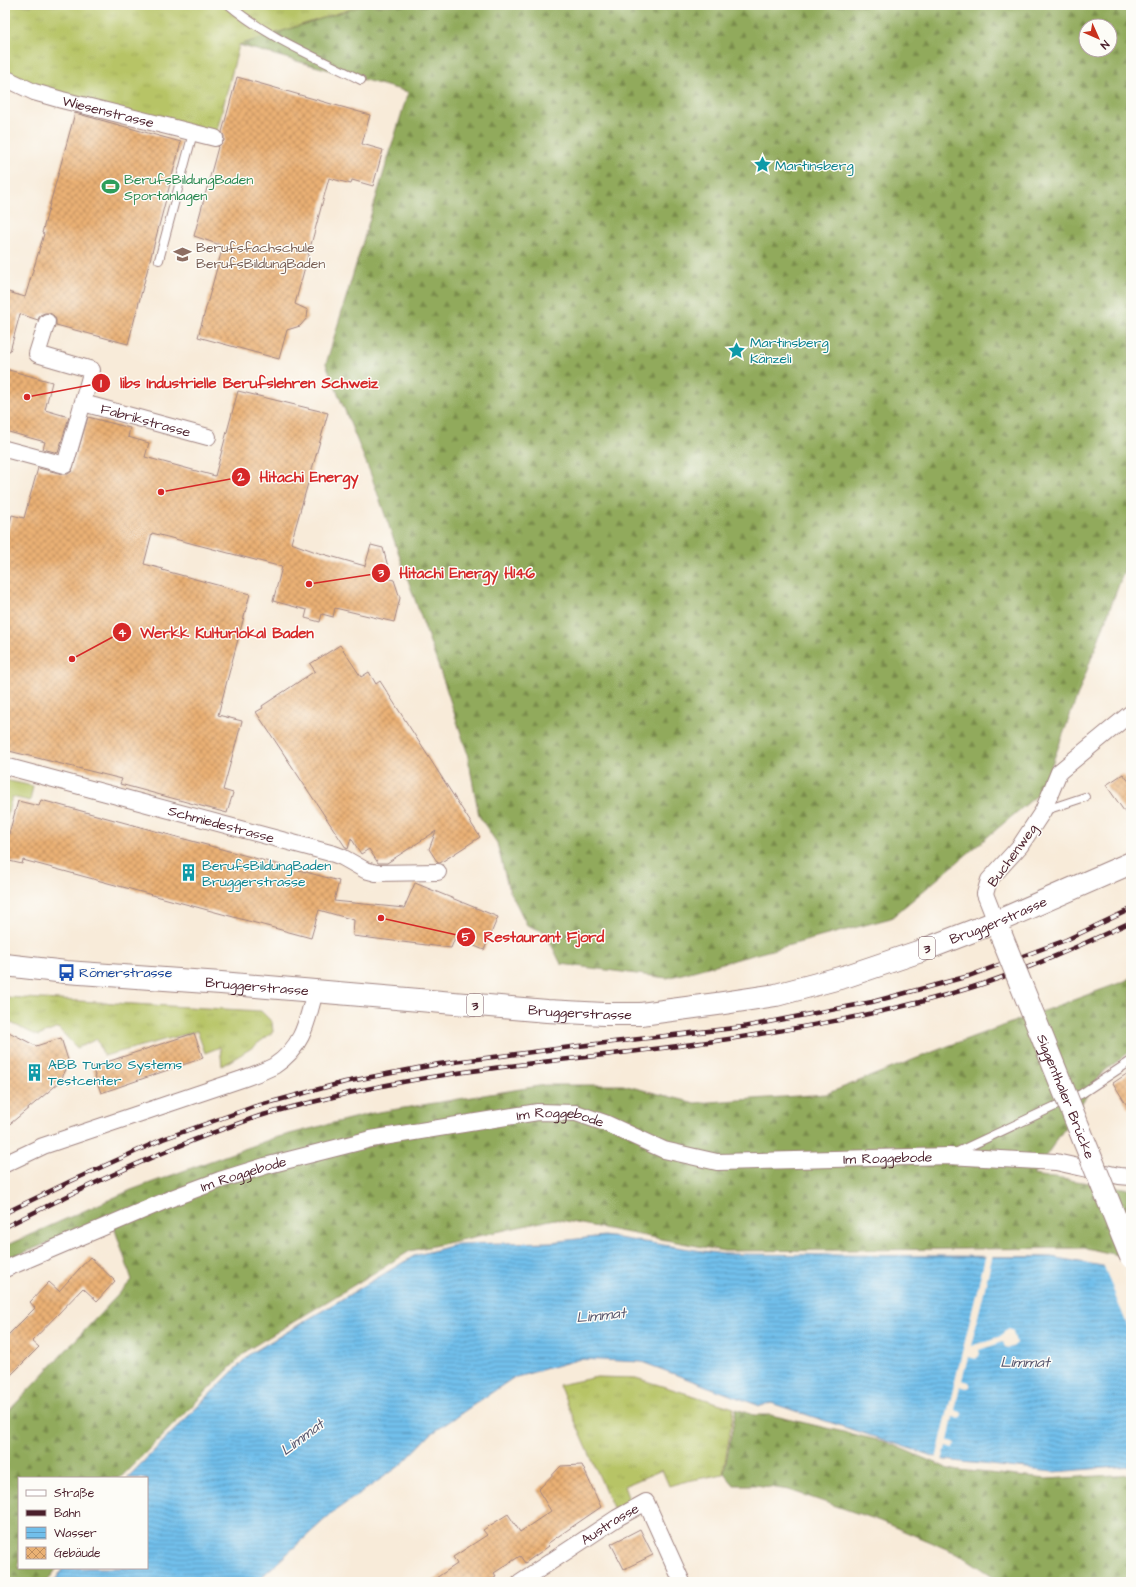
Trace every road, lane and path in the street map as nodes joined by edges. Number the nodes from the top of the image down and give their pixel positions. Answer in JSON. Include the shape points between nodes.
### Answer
{"nodes":[{"id":1,"x":229,"y":5,"type":"edge"},
{"id":2,"x":5,"y":78,"type":"edge"},
{"id":3,"x":361,"y":80,"type":"dead end"},
{"id":4,"x":193,"y":133,"type":"junction"},
{"id":5,"x":215,"y":138,"type":"dead end"},
{"id":6,"x":159,"y":260,"type":"dead end"},
{"id":7,"x":47,"y":322,"type":"dead end"},
{"id":8,"x":83,"y":403,"type":"junction"},
{"id":9,"x":208,"y":437,"type":"dead end"},
{"id":10,"x":5,"y":449,"type":"edge"},
{"id":11,"x":1131,"y":713,"type":"edge"},
{"id":12,"x":5,"y":766,"type":"edge"},
{"id":13,"x":1085,"y":797,"type":"dead end"},
{"id":14,"x":1043,"y":811,"type":"junction"},
{"id":15,"x":1131,"y":863,"type":"edge"},
{"id":16,"x":438,"y":872,"type":"dead end"},
{"id":17,"x":998,"y":928,"type":"junction"},
{"id":18,"x":5,"y":965,"type":"edge"},
{"id":19,"x":315,"y":991,"type":"junction"},
{"id":20,"x":1131,"y":1061,"type":"edge"},
{"id":21,"x":949,"y":1156,"type":"junction"},
{"id":22,"x":5,"y":1164,"type":"edge"},
{"id":23,"x":1131,"y":1177,"type":"edge"},
{"id":24,"x":1131,"y":1257,"type":"edge"},
{"id":25,"x":5,"y":1269,"type":"edge"},
{"id":26,"x":520,"y":1582,"type":"edge"},
{"id":27,"x":682,"y":1582,"type":"edge"}],
"edges":[{"from":1,"to":3,"type":"lane","via":[[270,34]]},
{"from":2,"to":4,"type":"street","name":"Wiesenstrasse","via":[[48,97]]},
{"from":4,"to":5,"type":"street","name":"Wiesenstrasse"},
{"from":4,"to":6,"type":"lane"},
{"from":7,"to":8,"type":"street","name":"Fabrikstrasse","via":[[37,354],[92,370]]},
{"from":8,"to":9,"type":"street","name":"Fabrikstrasse"},
{"from":8,"to":10,"type":"street","name":"Fabrikstrasse","via":[[65,465]]},
{"from":11,"to":14,"type":"street","name":"Buchenweg","via":[[1059,772]]},
{"from":12,"to":16,"type":"street","name":"Schmiedestrasse","via":[[334,854],[371,872]]},
{"from":13,"to":14,"type":"lane","name":"Buchenweg"},
{"from":14,"to":17,"type":"street","name":"Buchenweg","via":[[1020,846],[989,880],[985,894]]},
{"from":15,"to":17,"type":"main road","name":"Bruggerstrasse","number":"3"},
{"from":17,"to":19,"type":"main road","name":"Bruggerstrasse","number":"3","via":[[790,991],[641,1014],[547,1011]]},
{"from":17,"to":24,"type":"main road","name":"Siggenthaler Brücke","bridge":true},
{"from":18,"to":19,"type":"main road","name":"Bruggerstrasse","number":"3"},
{"from":19,"to":22,"type":"street","via":[[299,1042],[273,1066],[242,1079],[43,1146]]},
{"from":20,"to":21,"type":"lane","via":[[1081,1094]]},
{"from":21,"to":23,"type":"street","name":"Im Roggebode","via":[[1056,1162]]},
{"from":21,"to":25,"type":"street","name":"Im Roggebode","via":[[716,1162],[664,1150],[605,1123],[576,1113],[538,1112],[371,1139],[265,1166],[172,1198]]},
{"from":26,"to":27,"type":"street","name":"Austrasse","via":[[617,1518],[646,1502]]}]}
